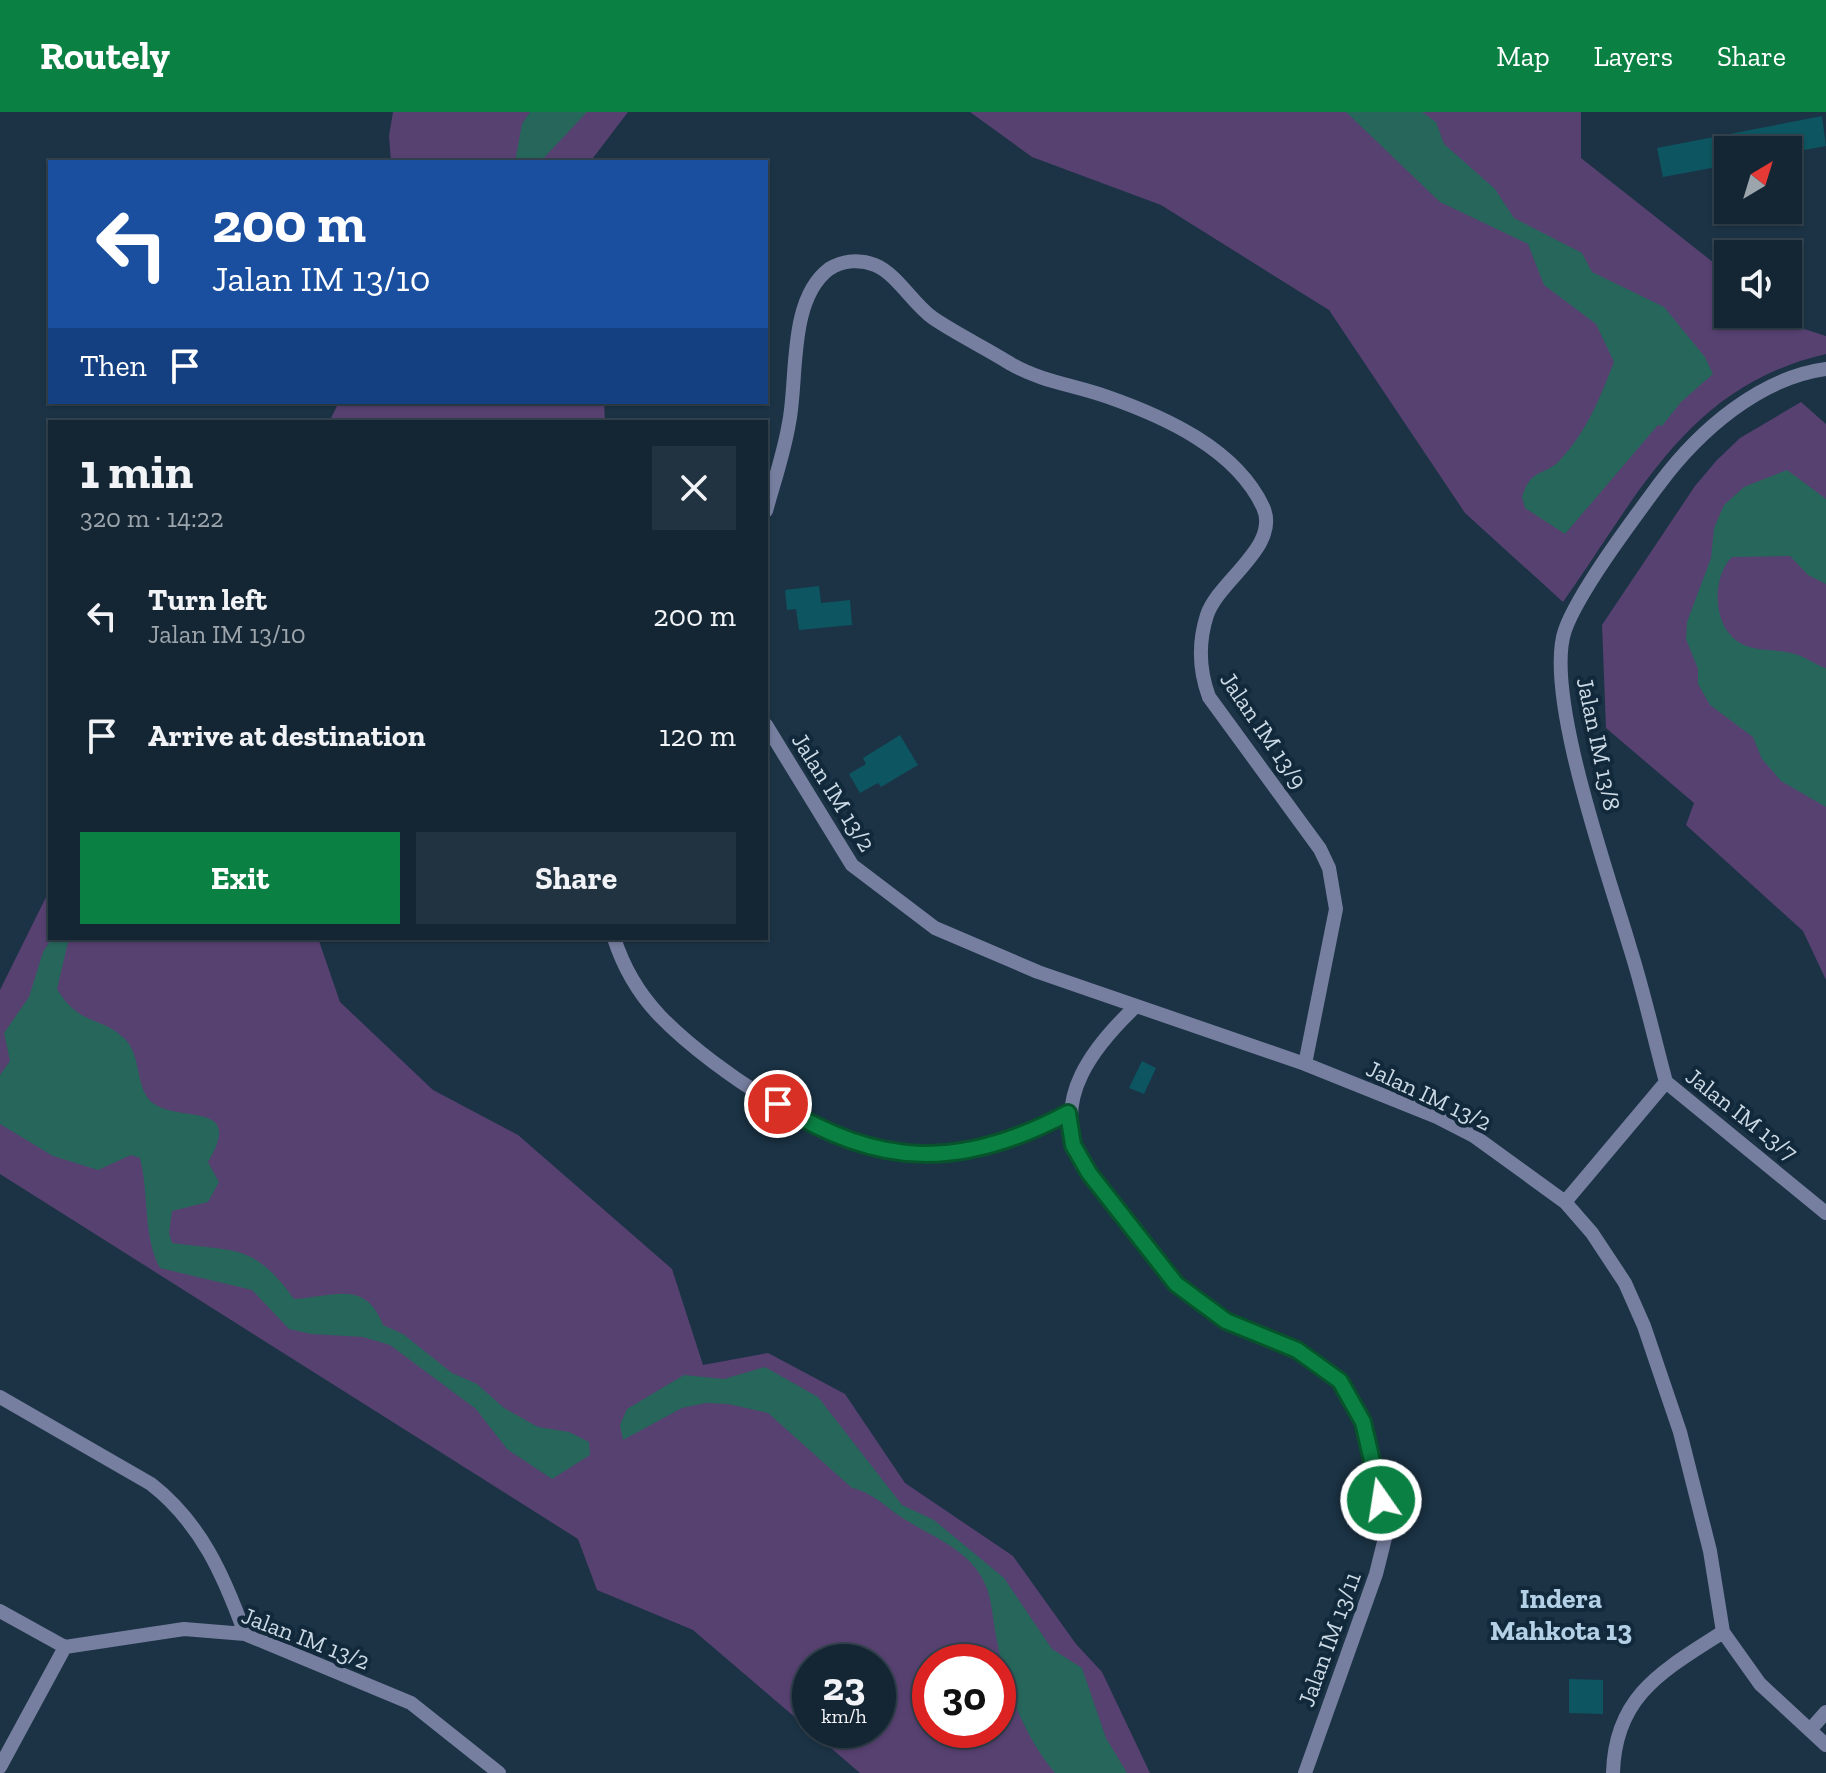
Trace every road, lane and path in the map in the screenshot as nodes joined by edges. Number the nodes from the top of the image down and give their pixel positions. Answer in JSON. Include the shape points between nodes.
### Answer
{"nodes":[{"id":1,"x":1826,"y":369,"type":"edge"},
{"id":2,"x":768,"y":504,"type":"edge"},
{"id":3,"x":768,"y":728,"type":"edge"},
{"id":4,"x":615,"y":940,"type":"edge"},
{"id":5,"x":1135,"y":1007,"type":"junction"},
{"id":6,"x":1305,"y":1064,"type":"junction"},
{"id":7,"x":1666,"y":1082,"type":"junction"},
{"id":8,"x":1068,"y":1113,"type":"junction"},
{"id":9,"x":1565,"y":1202,"type":"junction"},
{"id":10,"x":1826,"y":1213,"type":"edge"},
{"id":11,"x":0,"y":1397,"type":"edge"},
{"id":12,"x":0,"y":1611,"type":"edge"},
{"id":13,"x":1723,"y":1632,"type":"junction"},
{"id":14,"x":245,"y":1634,"type":"junction"},
{"id":15,"x":65,"y":1647,"type":"junction"},
{"id":16,"x":1826,"y":1712,"type":"edge"},
{"id":17,"x":1810,"y":1730,"type":"junction"},
{"id":18,"x":1826,"y":1745,"type":"edge"},
{"id":19,"x":0,"y":1767,"type":"edge"},
{"id":20,"x":499,"y":1773,"type":"edge"},
{"id":21,"x":1305,"y":1773,"type":"edge"},
{"id":22,"x":1613,"y":1773,"type":"edge"}],
"edges":[{"from":1,"to":7,"type":"street","name":"Jalan IM 13/8","via":[[1757,395],[1677,460],[1579,604],[1562,644],[1564,702],[1585,793]]},
{"from":2,"to":6,"type":"street","name":"Jalan IM 13/9","via":[[790,422],[809,293],[829,269],[860,260],[879,266],[933,318],[1031,375],[1107,397],[1199,439],[1242,476],[1265,511],[1263,538],[1208,614],[1199,672],[1209,697],[1329,868],[1336,909]]},
{"from":3,"to":5,"type":"street","name":"Jalan IM 13/2","via":[[852,865],[870,881],[935,928],[973,947]]},
{"from":4,"to":8,"type":"street","via":[[621,960],[659,1016],[772,1100],[853,1143],[923,1156],[959,1152],[1037,1130]]},
{"from":5,"to":6,"type":"street","name":"Jalan IM 13/2"},
{"from":5,"to":8,"type":"street","via":[[1104,1036],[1084,1066]]},
{"from":6,"to":9,"type":"street","name":"Jalan IM 13/2","via":[[1474,1136]]},
{"from":7,"to":9,"type":"street"},
{"from":7,"to":10,"type":"street","name":"Jalan IM 13/7"},
{"from":8,"to":21,"type":"street","name":"Jalan IM 13/11","via":[[1073,1145],[1089,1173],[1176,1284],[1226,1321],[1313,1359],[1340,1381],[1363,1422],[1385,1538]]},
{"from":9,"to":13,"type":"street","name":"Jalan IM 13/2","via":[[1625,1283],[1644,1326],[1680,1432],[1710,1551]]},
{"from":11,"to":14,"type":"street","via":[[172,1500],[215,1562]]},
{"from":12,"to":15,"type":"street"},
{"from":13,"to":17,"type":"street","name":"Jalan IM 13/2","via":[[1760,1684]]},
{"from":13,"to":22,"type":"street","via":[[1649,1682],[1634,1699],[1616,1739]]},
{"from":14,"to":15,"type":"street","name":"Jalan IM 13/2","via":[[184,1629]]},
{"from":14,"to":20,"type":"street","name":"Jalan IM 13/2","via":[[411,1703]]},
{"from":15,"to":19,"type":"street"},
{"from":16,"to":17,"type":"street"},
{"from":17,"to":18,"type":"street","name":"Jalan IM 13/2"}]}
